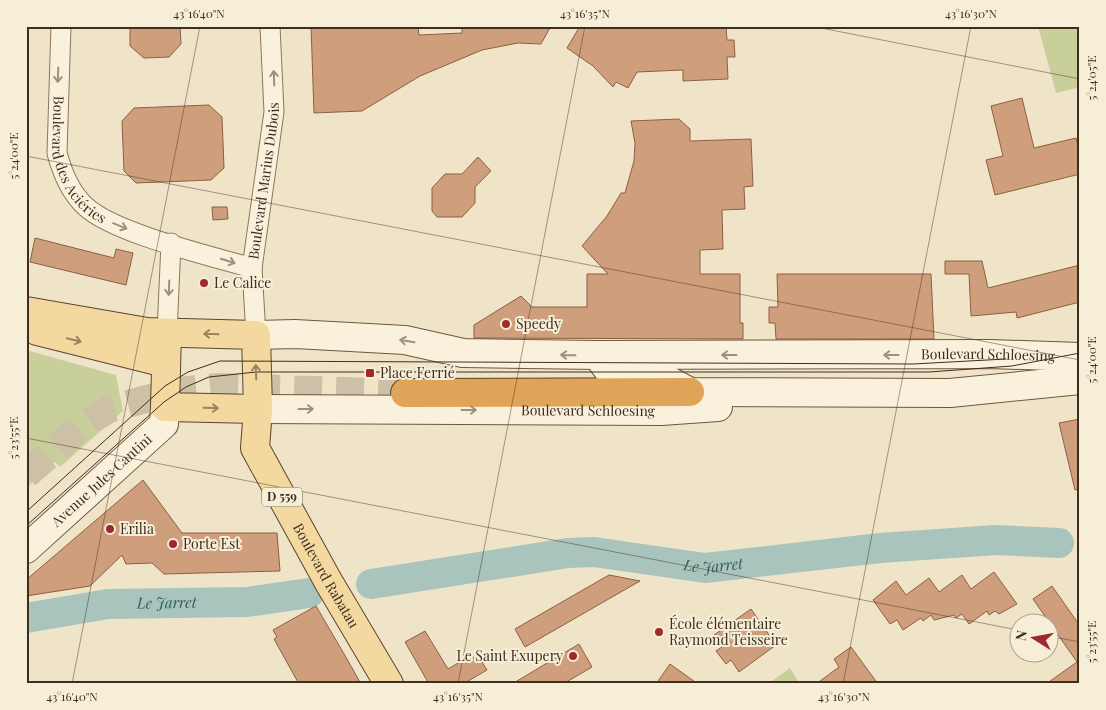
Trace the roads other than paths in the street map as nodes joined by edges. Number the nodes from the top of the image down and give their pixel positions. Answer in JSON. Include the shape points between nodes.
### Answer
{"nodes":[{"id":1,"x":61,"y":26,"type":"edge"},
{"id":2,"x":270,"y":26,"type":"edge"},
{"id":3,"x":171,"y":243,"type":"junction"},
{"id":4,"x":252,"y":268,"type":"junction"},
{"id":5,"x":26,"y":312,"type":"edge"},
{"id":6,"x":26,"y":329,"type":"edge"},
{"id":7,"x":167,"y":333,"type":"junction"},
{"id":8,"x":256,"y":335,"type":"junction"},
{"id":9,"x":598,"y":355,"type":"junction"},
{"id":10,"x":1080,"y":357,"type":"edge"},
{"id":11,"x":165,"y":363,"type":"junction"},
{"id":12,"x":1080,"y":380,"type":"edge"},
{"id":13,"x":690,"y":392,"type":"junction"},
{"id":14,"x":405,"y":393,"type":"tunnel mouth"},
{"id":15,"x":916,"y":393,"type":"junction"},
{"id":16,"x":165,"y":407,"type":"junction"},
{"id":17,"x":258,"y":409,"type":"junction"},
{"id":18,"x":26,"y":549,"type":"edge"},
{"id":19,"x":389,"y":684,"type":"edge"}],
"edges":[{"from":1,"to":3,"type":"street","name":"Boulevard des Aciéries","one_way":true,"via":[[56,153],[62,172],[84,206],[102,218]]},
{"from":4,"to":2,"type":"street","name":"Boulevard Marius Dubois","one_way":true,"via":[[274,112]]},
{"from":3,"to":4,"type":"street","name":"Boulevard des Aciéries","one_way":true},
{"from":3,"to":7,"type":"street","one_way":true},
{"from":4,"to":8,"type":"street","name":"Boulevard Marius Dubois"},
{"from":5,"to":7,"type":"main road"},
{"from":6,"to":11,"type":"main road","one_way":true},
{"from":8,"to":7,"type":"main road","one_way":true},
{"from":7,"to":11,"type":"main road"},
{"from":9,"to":8,"type":"main road","name":"Boulevard Schloesing","one_way":true,"via":[[463,353],[404,340]]},
{"from":17,"to":8,"type":"main road","number":"D 559","one_way":true},
{"from":10,"to":9,"type":"main road","name":"Boulevard Schloesing","one_way":true,"via":[[990,354]]},
{"from":9,"to":13,"type":"main road","name":"Boulevard Schloesing","via":[[614,378],[666,379]]},
{"from":11,"to":16,"type":"main road"},
{"from":12,"to":15,"type":"main road","name":"Boulevard Schloesing","via":[[950,393]]},
{"from":13,"to":14,"type":"highway"},
{"from":13,"to":15,"type":"main road","name":"Boulevard Schloesing"},
{"from":17,"to":15,"type":"main road","name":"Boulevard Schloesing","one_way":true,"via":[[661,411],[753,404],[884,403]]},
{"from":16,"to":17,"type":"main road","one_way":true},
{"from":16,"to":18,"type":"main road","name":"Avenue Jules Cantini","via":[[164,424]]},
{"from":17,"to":19,"type":"main road","name":"Boulevard Rabatau","number":"D 559","via":[[255,448]]}]}
